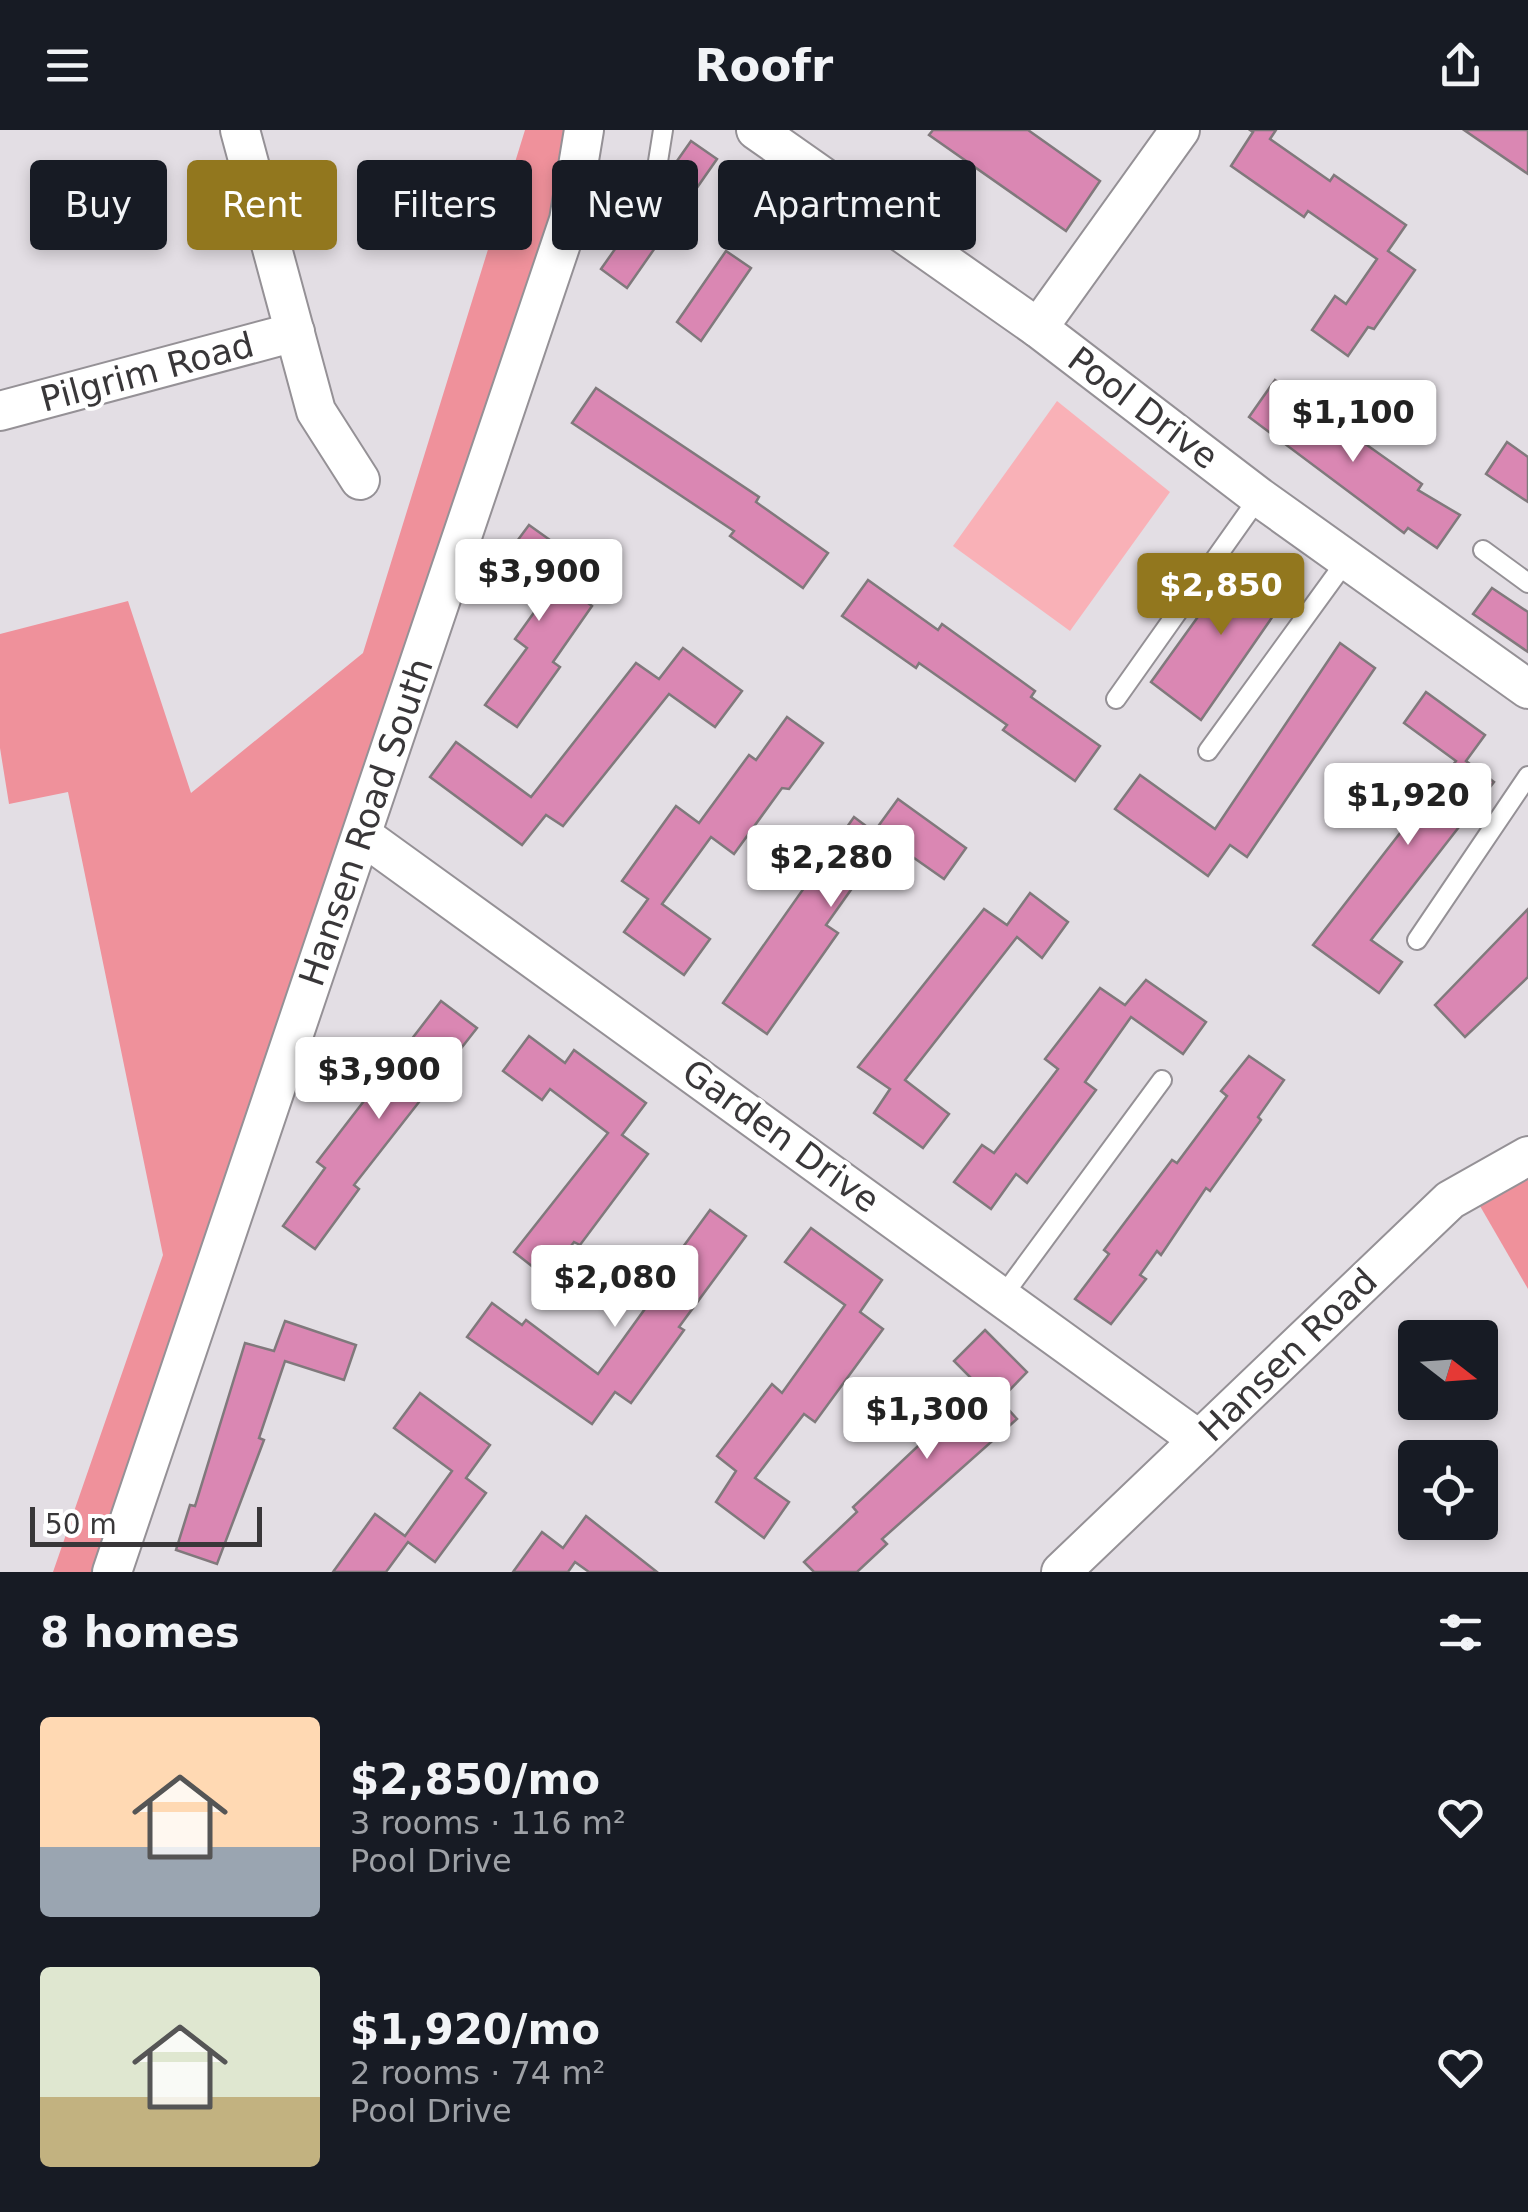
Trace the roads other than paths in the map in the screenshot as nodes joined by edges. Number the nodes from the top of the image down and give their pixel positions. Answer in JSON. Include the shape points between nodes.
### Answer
{"nodes":[{"id":1,"x":240,"y":130,"type":"edge"},
{"id":2,"x":584,"y":130,"type":"edge"},
{"id":3,"x":663,"y":130,"type":"edge"},
{"id":4,"x":756,"y":130,"type":"edge"},
{"id":5,"x":1180,"y":130,"type":"edge"},
{"id":6,"x":658,"y":160,"type":"edge"},
{"id":7,"x":1038,"y":328,"type":"junction"},
{"id":8,"x":295,"y":332,"type":"junction"},
{"id":9,"x":0,"y":412,"type":"edge"},
{"id":10,"x":360,"y":480,"type":"dead end"},
{"id":11,"x":1260,"y":497,"type":"junction"},
{"id":12,"x":1483,"y":550,"type":"dead end"},
{"id":13,"x":1346,"y":561,"type":"junction"},
{"id":14,"x":1528,"y":582,"type":"edge"},
{"id":15,"x":1528,"y":689,"type":"edge"},
{"id":16,"x":1116,"y":699,"type":"dead end"},
{"id":17,"x":1208,"y":751,"type":"dead end"},
{"id":18,"x":1528,"y":776,"type":"edge"},
{"id":19,"x":362,"y":834,"type":"junction"},
{"id":20,"x":1417,"y":940,"type":"dead end"},
{"id":21,"x":1162,"y":1080,"type":"dead end"},
{"id":22,"x":1528,"y":1156,"type":"edge"},
{"id":23,"x":1002,"y":1297,"type":"junction"},
{"id":24,"x":1199,"y":1440,"type":"junction"},
{"id":25,"x":116,"y":1570,"type":"edge"},
{"id":26,"x":1061,"y":1572,"type":"edge"}],
"edges":[{"from":1,"to":8,"type":"street"},
{"from":2,"to":19,"type":"street","name":"Hansen Road South","via":[[569,220]]},
{"from":3,"to":6,"type":"lane"},
{"from":4,"to":7,"type":"street","name":"Pool Drive"},
{"from":5,"to":7,"type":"street"},
{"from":7,"to":11,"type":"street","name":"Pool Drive"},
{"from":8,"to":9,"type":"street","name":"Pilgrim Road"},
{"from":8,"to":10,"type":"street","via":[[316,411]]},
{"from":11,"to":13,"type":"street","name":"Pool Drive"},
{"from":11,"to":16,"type":"lane"},
{"from":12,"to":14,"type":"lane"},
{"from":13,"to":15,"type":"street","name":"Pool Drive"},
{"from":13,"to":17,"type":"lane"},
{"from":18,"to":20,"type":"lane"},
{"from":19,"to":23,"type":"street","name":"Garden Drive"},
{"from":19,"to":25,"type":"street","name":"Hansen Road South"},
{"from":21,"to":23,"type":"lane"},
{"from":22,"to":24,"type":"street","name":"Hansen Road","via":[[1450,1200]]},
{"from":23,"to":24,"type":"street","name":"Garden Drive"},
{"from":24,"to":26,"type":"street","name":"Hansen Road"}]}
